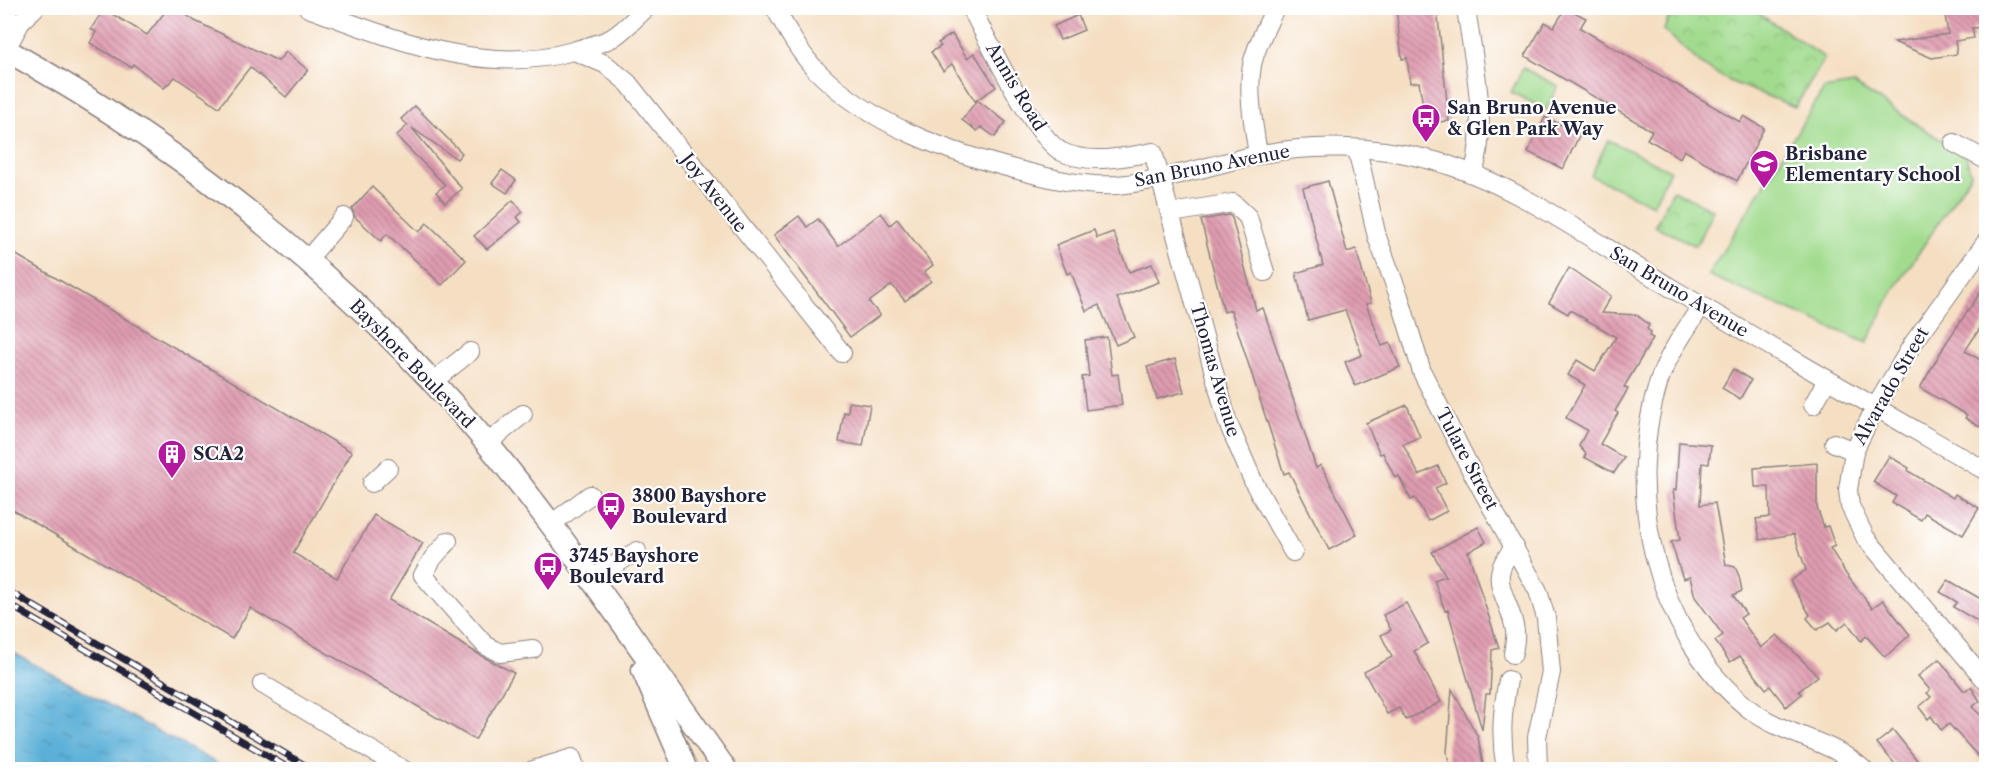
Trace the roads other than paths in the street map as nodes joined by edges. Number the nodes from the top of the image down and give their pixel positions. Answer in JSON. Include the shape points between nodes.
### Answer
{"nodes":[{"id":1,"x":34,"y":8,"type":"edge"},
{"id":2,"x":308,"y":8,"type":"edge"},
{"id":3,"x":646,"y":8,"type":"edge"},
{"id":4,"x":775,"y":8,"type":"edge"},
{"id":5,"x":972,"y":8,"type":"edge"},
{"id":6,"x":1275,"y":8,"type":"edge"},
{"id":7,"x":1466,"y":8,"type":"edge"},
{"id":8,"x":8,"y":45,"type":"edge"},
{"id":9,"x":8,"y":51,"type":"edge"},
{"id":10,"x":574,"y":51,"type":"junction"},
{"id":11,"x":1954,"y":143,"type":"dead end"},
{"id":12,"x":1358,"y":149,"type":"junction"},
{"id":13,"x":1258,"y":155,"type":"junction"},
{"id":14,"x":1986,"y":160,"type":"edge"},
{"id":15,"x":1473,"y":174,"type":"junction"},
{"id":16,"x":1162,"y":178,"type":"junction"},
{"id":17,"x":1171,"y":213,"type":"junction"},
{"id":18,"x":344,"y":217,"type":"dead end"},
{"id":19,"x":1986,"y":242,"type":"edge"},
{"id":20,"x":307,"y":260,"type":"junction"},
{"id":21,"x":1265,"y":272,"type":"dead end"},
{"id":22,"x":1701,"y":306,"type":"junction"},
{"id":23,"x":470,"y":352,"type":"dead end"},
{"id":24,"x":842,"y":353,"type":"dead end"},
{"id":25,"x":1827,"y":380,"type":"junction"},
{"id":26,"x":432,"y":382,"type":"junction"},
{"id":27,"x":1813,"y":405,"type":"dead end"},
{"id":28,"x":1875,"y":408,"type":"junction"},
{"id":29,"x":523,"y":414,"type":"dead end"},
{"id":30,"x":1834,"y":443,"type":"dead end"},
{"id":31,"x":487,"y":444,"type":"junction"},
{"id":32,"x":1854,"y":450,"type":"junction"},
{"id":33,"x":388,"y":468,"type":"dead end"},
{"id":34,"x":1986,"y":471,"type":"edge"},
{"id":35,"x":372,"y":483,"type":"dead end"},
{"id":36,"x":590,"y":495,"type":"dead end"},
{"id":37,"x":550,"y":525,"type":"junction"},
{"id":38,"x":448,"y":541,"type":"dead end"},
{"id":39,"x":1515,"y":547,"type":"junction"},
{"id":40,"x":637,"y":551,"type":"dead end"},
{"id":41,"x":1293,"y":552,"type":"dead end"},
{"id":42,"x":590,"y":580,"type":"junction"},
{"id":43,"x":626,"y":630,"type":"junction"},
{"id":44,"x":533,"y":650,"type":"dead end"},
{"id":45,"x":1513,"y":654,"type":"dead end"},
{"id":46,"x":1508,"y":680,"type":"dead end"},
{"id":47,"x":1986,"y":681,"type":"edge"},
{"id":48,"x":262,"y":684,"type":"dead end"},
{"id":49,"x":574,"y":764,"type":"edge"},
{"id":50,"x":404,"y":770,"type":"edge"},
{"id":51,"x":533,"y":770,"type":"edge"},
{"id":52,"x":686,"y":770,"type":"edge"},
{"id":53,"x":726,"y":770,"type":"edge"},
{"id":54,"x":1506,"y":770,"type":"edge"},
{"id":55,"x":1538,"y":770,"type":"edge"},
{"id":56,"x":1864,"y":770,"type":"edge"}],
"edges":[{"from":1,"to":8,"type":"street"},
{"from":2,"to":10,"type":"street","via":[[466,58],[526,61]]},
{"from":3,"to":10,"type":"street","via":[[614,36]]},
{"from":4,"to":16,"type":"street","name":"San Bruno Avenue","via":[[798,48],[828,81],[876,114],[939,147],[1049,178],[1090,184]]},
{"from":5,"to":16,"type":"street","name":"Annis Road","via":[[1038,127],[1060,151],[1085,159],[1153,152]]},
{"from":6,"to":13,"type":"street","via":[[1257,50],[1251,77]]},
{"from":7,"to":15,"type":"street","via":[[1479,118],[1479,155]]},
{"from":9,"to":20,"type":"main road","name":"Bayshore Boulevard","via":[[185,163]]},
{"from":10,"to":24,"type":"street","name":"Joy Avenue","via":[[605,64],[628,83],[753,231]]},
{"from":11,"to":14,"type":"street"},
{"from":12,"to":13,"type":"street","name":"San Bruno Avenue"},
{"from":12,"to":15,"type":"street","name":"San Bruno Avenue","via":[[1426,158]]},
{"from":12,"to":39,"type":"street","name":"Tulare Street","via":[[1377,237],[1422,372]]},
{"from":13,"to":16,"type":"street","name":"San Bruno Avenue"},
{"from":15,"to":22,"type":"street","name":"San Bruno Avenue","via":[[1532,204]]},
{"from":16,"to":17,"type":"street","name":"Thomas Avenue"},
{"from":17,"to":21,"type":"street","via":[[1233,202],[1248,217]]},
{"from":17,"to":41,"type":"street","name":"Thomas Avenue","via":[[1228,423],[1254,483]]},
{"from":18,"to":20,"type":"street"},
{"from":19,"to":28,"type":"street","name":"Alvarado Street","via":[[1912,345]]},
{"from":20,"to":26,"type":"main road","name":"Bayshore Boulevard"},
{"from":22,"to":25,"type":"street","name":"San Bruno Avenue"},
{"from":22,"to":56,"type":"street","via":[[1665,368],[1649,427],[1644,482],[1646,512],[1650,540],[1666,590],[1690,644],[1727,690],[1769,723],[1834,750]]},
{"from":23,"to":26,"type":"street"},
{"from":25,"to":27,"type":"street"},
{"from":25,"to":28,"type":"street","name":"San Bruno Avenue"},
{"from":26,"to":31,"type":"main road","name":"Bayshore Boulevard"},
{"from":28,"to":32,"type":"street","name":"Alvarado Street"},
{"from":28,"to":34,"type":"street","name":"San Bruno Avenue"},
{"from":29,"to":31,"type":"street"},
{"from":30,"to":32,"type":"street"},
{"from":31,"to":37,"type":"main road","name":"Bayshore Boulevard"},
{"from":32,"to":47,"type":"street","name":"Alvarado Street","via":[[1848,490],[1850,506],[1864,537]]},
{"from":33,"to":35,"type":"street"},
{"from":36,"to":37,"type":"street"},
{"from":37,"to":42,"type":"main road","name":"Bayshore Boulevard"},
{"from":38,"to":44,"type":"street","via":[[423,575],[485,645],[500,653]]},
{"from":39,"to":45,"type":"street","via":[[1502,561],[1499,577],[1515,632]]},
{"from":39,"to":55,"type":"street","name":"Tulare Street","via":[[1538,591],[1551,656],[1549,686],[1537,737]]},
{"from":40,"to":42,"type":"street"},
{"from":42,"to":43,"type":"main road","name":"Bayshore Boulevard"},
{"from":43,"to":52,"type":"main road"},
{"from":43,"to":53,"type":"main road","name":"Bayshore Boulevard"},
{"from":46,"to":54,"type":"street","via":[[1502,733]]},
{"from":48,"to":50,"type":"street"},
{"from":49,"to":51,"type":"street"}]}
